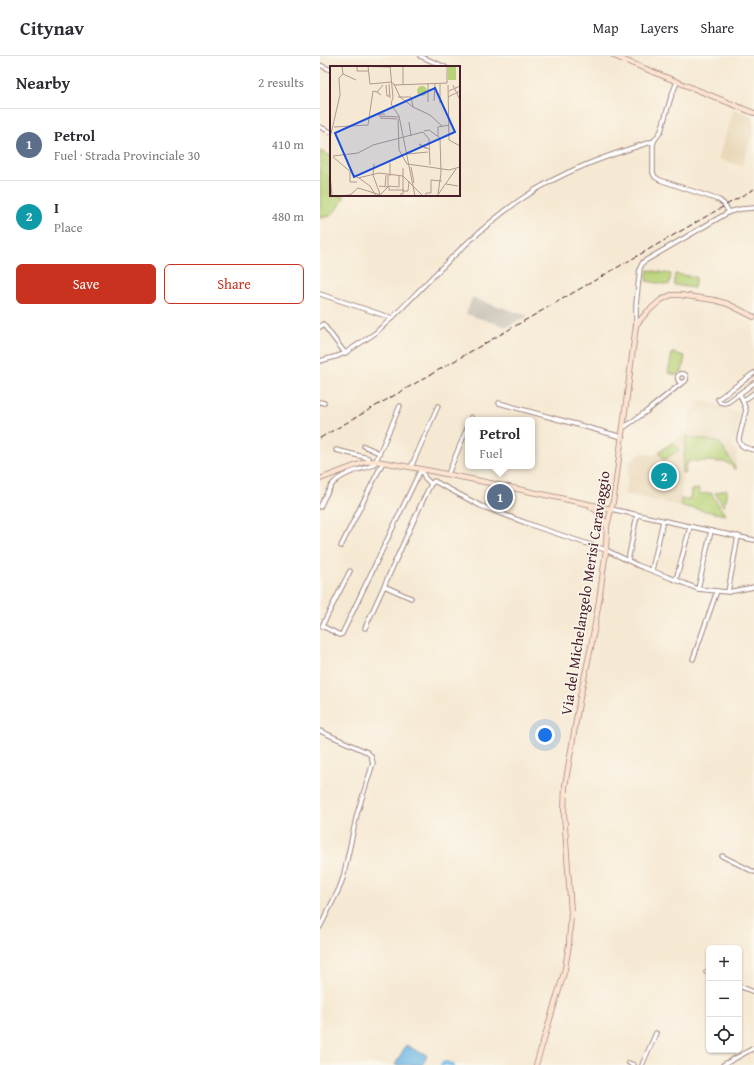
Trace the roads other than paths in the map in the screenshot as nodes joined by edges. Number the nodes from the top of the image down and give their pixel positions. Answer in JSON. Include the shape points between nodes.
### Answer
{"nodes":[{"id":1,"x":420,"y":56,"type":"edge"},
{"id":2,"x":614,"y":56,"type":"edge"},
{"id":3,"x":320,"y":65,"type":"edge"},
{"id":4,"x":443,"y":66,"type":"edge"},
{"id":5,"x":330,"y":70,"type":"edge"},
{"id":6,"x":677,"y":82,"type":"junction"},
{"id":7,"x":754,"y":113,"type":"edge"},
{"id":8,"x":320,"y":127,"type":"edge"},
{"id":9,"x":330,"y":132,"type":"edge"},
{"id":10,"x":654,"y":141,"type":"junction"},
{"id":11,"x":754,"y":208,"type":"edge"},
{"id":12,"x":729,"y":212,"type":"junction"},
{"id":13,"x":320,"y":294,"type":"edge"},
{"id":14,"x":754,"y":317,"type":"edge"},
{"id":15,"x":392,"y":318,"type":"junction"},
{"id":16,"x":320,"y":326,"type":"edge"},
{"id":17,"x":636,"y":326,"type":"junction"},
{"id":18,"x":345,"y":353,"type":"junction"},
{"id":19,"x":320,"y":361,"type":"edge"},
{"id":20,"x":754,"y":373,"type":"edge"},
{"id":21,"x":683,"y":382,"type":"dead end"},
{"id":22,"x":754,"y":383,"type":"edge"},
{"id":23,"x":754,"y":393,"type":"edge"},
{"id":24,"x":740,"y":394,"type":"junction"},
{"id":25,"x":743,"y":401,"type":"junction"},
{"id":26,"x":499,"y":403,"type":"dead end"},
{"id":27,"x":400,"y":406,"type":"dead end"},
{"id":28,"x":438,"y":406,"type":"dead end"},
{"id":29,"x":623,"y":428,"type":"junction"},
{"id":30,"x":465,"y":433,"type":"edge"},
{"id":31,"x":622,"y":437,"type":"junction"},
{"id":32,"x":364,"y":446,"type":"dead end"},
{"id":33,"x":336,"y":450,"type":"dead end"},
{"id":34,"x":754,"y":450,"type":"edge"},
{"id":35,"x":379,"y":453,"type":"junction"},
{"id":36,"x":373,"y":461,"type":"junction"},
{"id":37,"x":383,"y":462,"type":"junction"},
{"id":38,"x":411,"y":467,"type":"junction"},
{"id":39,"x":421,"y":469,"type":"junction"},
{"id":40,"x":448,"y":474,"type":"junction"},
{"id":41,"x":320,"y":480,"type":"edge"},
{"id":42,"x":431,"y":484,"type":"junction"},
{"id":43,"x":588,"y":504,"type":"junction"},
{"id":44,"x":320,"y":507,"type":"edge"},
{"id":45,"x":611,"y":509,"type":"junction"},
{"id":46,"x":638,"y":515,"type":"junction"},
{"id":47,"x":663,"y":521,"type":"junction"},
{"id":48,"x":607,"y":526,"type":"junction"},
{"id":49,"x":690,"y":527,"type":"junction"},
{"id":50,"x":711,"y":531,"type":"junction"},
{"id":51,"x":738,"y":536,"type":"junction"},
{"id":52,"x":754,"y":540,"type":"edge"},
{"id":53,"x":341,"y":546,"type":"dead end"},
{"id":54,"x":606,"y":550,"type":"junction"},
{"id":55,"x":628,"y":560,"type":"junction"},
{"id":56,"x":652,"y":570,"type":"junction"},
{"id":57,"x":350,"y":571,"type":"dead end"},
{"id":58,"x":676,"y":580,"type":"junction"},
{"id":59,"x":384,"y":586,"type":"junction"},
{"id":60,"x":754,"y":588,"type":"edge"},
{"id":61,"x":698,"y":589,"type":"junction"},
{"id":62,"x":717,"y":592,"type":"junction"},
{"id":63,"x":728,"y":592,"type":"junction"},
{"id":64,"x":412,"y":598,"type":"dead end"},
{"id":65,"x":365,"y":628,"type":"dead end"},
{"id":66,"x":693,"y":659,"type":"dead end"},
{"id":67,"x":320,"y":732,"type":"edge"},
{"id":68,"x":722,"y":856,"type":"dead end"},
{"id":69,"x":754,"y":872,"type":"edge"},
{"id":70,"x":320,"y":927,"type":"edge"},
{"id":71,"x":742,"y":987,"type":"edge"},
{"id":72,"x":754,"y":992,"type":"edge"},
{"id":73,"x":656,"y":1033,"type":"dead end"},
{"id":74,"x":754,"y":1048,"type":"edge"},
{"id":75,"x":536,"y":1065,"type":"edge"},
{"id":76,"x":642,"y":1065,"type":"edge"},
{"id":77,"x":723,"y":1065,"type":"edge"}],
"edges":[{"from":1,"to":4,"type":"street"},
{"from":2,"to":6,"type":"street"},
{"from":3,"to":5,"type":"street"},
{"from":6,"to":7,"type":"street"},
{"from":6,"to":10,"type":"street","via":[[661,131]]},
{"from":8,"to":9,"type":"street"},
{"from":10,"to":12,"type":"street","via":[[655,177],[719,200]]},
{"from":10,"to":15,"type":"street","via":[[570,171],[523,197],[439,270]]},
{"from":11,"to":12,"type":"street"},
{"from":12,"to":17,"type":"street","via":[[643,262],[640,268]]},
{"from":13,"to":15,"type":"street"},
{"from":14,"to":17,"type":"street","via":[[746,316],[728,304],[714,300],[671,295],[647,312]]},
{"from":15,"to":18,"type":"street","via":[[374,334]]},
{"from":16,"to":18,"type":"street","via":[[323,324]]},
{"from":17,"to":29,"type":"street","name":"Via del Michelangelo Merisi Caravaggio"},
{"from":18,"to":19,"type":"street"},
{"from":20,"to":24,"type":"street","via":[[718,399],[724,403]]},
{"from":21,"to":29,"type":"street"},
{"from":22,"to":24,"type":"street"},
{"from":23,"to":25,"type":"street"},
{"from":24,"to":25,"type":"street"},
{"from":25,"to":34,"type":"street","via":[[746,410],[739,441],[745,447]]},
{"from":26,"to":31,"type":"street"},
{"from":27,"to":35,"type":"street"},
{"from":28,"to":38,"type":"street"},
{"from":29,"to":31,"type":"street","name":"Via del Michelangelo Merisi Caravaggio"},
{"from":30,"to":40,"type":"street"},
{"from":31,"to":45,"type":"street","name":"Via del Michelangelo Merisi Caravaggio"},
{"from":32,"to":35,"type":"street"},
{"from":33,"to":36,"type":"street"},
{"from":35,"to":36,"type":"street"},
{"from":36,"to":37,"type":"street"},
{"from":36,"to":41,"type":"street"},
{"from":36,"to":44,"type":"street","via":[[370,467],[350,473],[333,483]]},
{"from":37,"to":38,"type":"street"},
{"from":37,"to":53,"type":"street"},
{"from":38,"to":39,"type":"street"},
{"from":39,"to":40,"type":"street"},
{"from":39,"to":42,"type":"street"},
{"from":39,"to":57,"type":"street","via":[[340,635],[322,626]]},
{"from":40,"to":43,"type":"street"},
{"from":42,"to":54,"type":"street","via":[[434,481],[481,506]]},
{"from":42,"to":59,"type":"street"},
{"from":43,"to":45,"type":"street"},
{"from":43,"to":48,"type":"street","via":[[600,513]]},
{"from":45,"to":46,"type":"street"},
{"from":45,"to":48,"type":"street","name":"Via del Michelangelo Merisi Caravaggio"},
{"from":46,"to":47,"type":"street"},
{"from":46,"to":55,"type":"street"},
{"from":47,"to":49,"type":"street"},
{"from":47,"to":56,"type":"street"},
{"from":48,"to":54,"type":"street","name":"Via del Michelangelo Merisi Caravaggio"},
{"from":49,"to":50,"type":"street"},
{"from":49,"to":58,"type":"street"},
{"from":50,"to":51,"type":"street"},
{"from":50,"to":61,"type":"street"},
{"from":51,"to":52,"type":"street"},
{"from":51,"to":63,"type":"street"},
{"from":54,"to":55,"type":"street"},
{"from":54,"to":75,"type":"street","name":"Via del Michelangelo Merisi Caravaggio","via":[[565,786],[564,819],[571,912],[569,944],[561,983]]},
{"from":55,"to":56,"type":"street"},
{"from":56,"to":58,"type":"street"},
{"from":58,"to":61,"type":"street"},
{"from":59,"to":64,"type":"street"},
{"from":59,"to":65,"type":"street"},
{"from":60,"to":63,"type":"street"},
{"from":61,"to":62,"type":"street"},
{"from":62,"to":63,"type":"street"},
{"from":62,"to":66,"type":"street"},
{"from":67,"to":70,"type":"street","via":[[367,752],[373,763],[357,814],[343,878]]},
{"from":68,"to":69,"type":"street"},
{"from":71,"to":72,"type":"street"},
{"from":73,"to":76,"type":"street"},
{"from":74,"to":77,"type":"street"}]}
